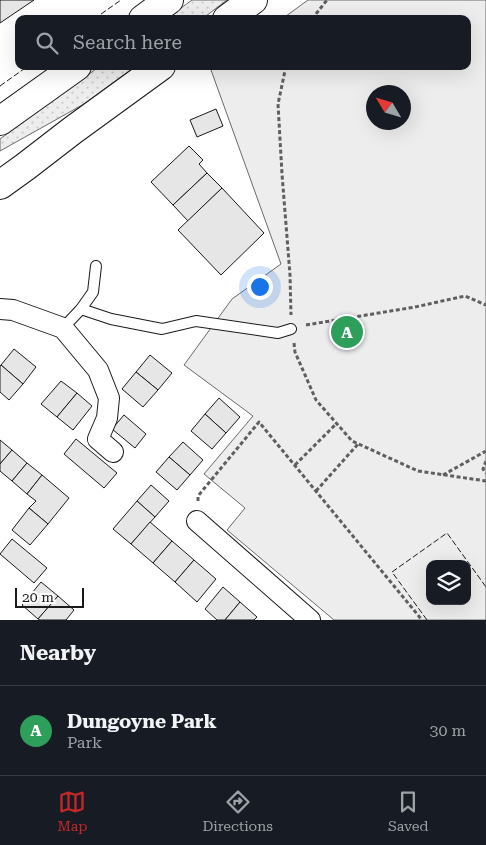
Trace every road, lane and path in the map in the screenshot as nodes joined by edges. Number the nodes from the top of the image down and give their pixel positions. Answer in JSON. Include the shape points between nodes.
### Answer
{"nodes":[{"id":1,"x":169,"y":0,"type":"edge"},
{"id":2,"x":253,"y":0,"type":"edge"},
{"id":3,"x":327,"y":0,"type":"edge"},
{"id":4,"x":148,"y":15,"type":"edge"},
{"id":5,"x":232,"y":15,"type":"edge"},
{"id":6,"x":315,"y":15,"type":"edge"},
{"id":7,"x":72,"y":70,"type":"edge"},
{"id":8,"x":156,"y":70,"type":"edge"},
{"id":9,"x":285,"y":70,"type":"edge"},
{"id":10,"x":0,"y":122,"type":"edge"},
{"id":11,"x":0,"y":185,"type":"edge"},
{"id":12,"x":96,"y":266,"type":"dead end"},
{"id":13,"x":486,"y":305,"type":"edge"},
{"id":14,"x":0,"y":309,"type":"edge"},
{"id":15,"x":81,"y":309,"type":"junction"},
{"id":16,"x":63,"y":328,"type":"junction"},
{"id":17,"x":291,"y":329,"type":"junction"},
{"id":18,"x":336,"y":423,"type":"junction"},
{"id":19,"x":358,"y":444,"type":"junction"},
{"id":20,"x":113,"y":452,"type":"dead end"},
{"id":21,"x":486,"y":452,"type":"edge"},
{"id":22,"x":486,"y":461,"type":"edge"},
{"id":23,"x":295,"y":466,"type":"junction"},
{"id":24,"x":486,"y":472,"type":"edge"},
{"id":25,"x":442,"y":475,"type":"junction"},
{"id":26,"x":486,"y":481,"type":"edge"},
{"id":27,"x":316,"y":491,"type":"junction"},
{"id":28,"x":197,"y":521,"type":"joint"},
{"id":29,"x":310,"y":620,"type":"edge"},
{"id":30,"x":422,"y":620,"type":"edge"}],
"edges":[{"from":1,"to":4,"type":"highway"},
{"from":2,"to":5,"type":"highway"},
{"from":3,"to":6,"type":"path"},
{"from":7,"to":10,"type":"highway"},
{"from":8,"to":11,"type":"highway"},
{"from":9,"to":17,"type":"path","via":[[278,104]]},
{"from":12,"to":15,"type":"lane","via":[[93,292]]},
{"from":13,"to":17,"type":"path","via":[[465,296]]},
{"from":14,"to":16,"type":"street","via":[[13,310]]},
{"from":15,"to":16,"type":"lane"},
{"from":15,"to":17,"type":"lane","via":[[162,329],[196,321],[278,334]]},
{"from":16,"to":20,"type":"street","via":[[98,370],[110,398],[107,418],[98,439]]},
{"from":17,"to":18,"type":"path","via":[[295,352],[316,400]]},
{"from":18,"to":19,"type":"path"},
{"from":18,"to":23,"type":"path"},
{"from":19,"to":25,"type":"path","via":[[418,471]]},
{"from":19,"to":27,"type":"path"},
{"from":21,"to":25,"type":"path"},
{"from":22,"to":24,"type":"path","via":[[483,469]]},
{"from":23,"to":27,"type":"path"},
{"from":23,"to":28,"type":"path","via":[[260,422],[198,496]]},
{"from":25,"to":26,"type":"path"},
{"from":27,"to":30,"type":"path"},
{"from":28,"to":29,"type":"street"}]}
